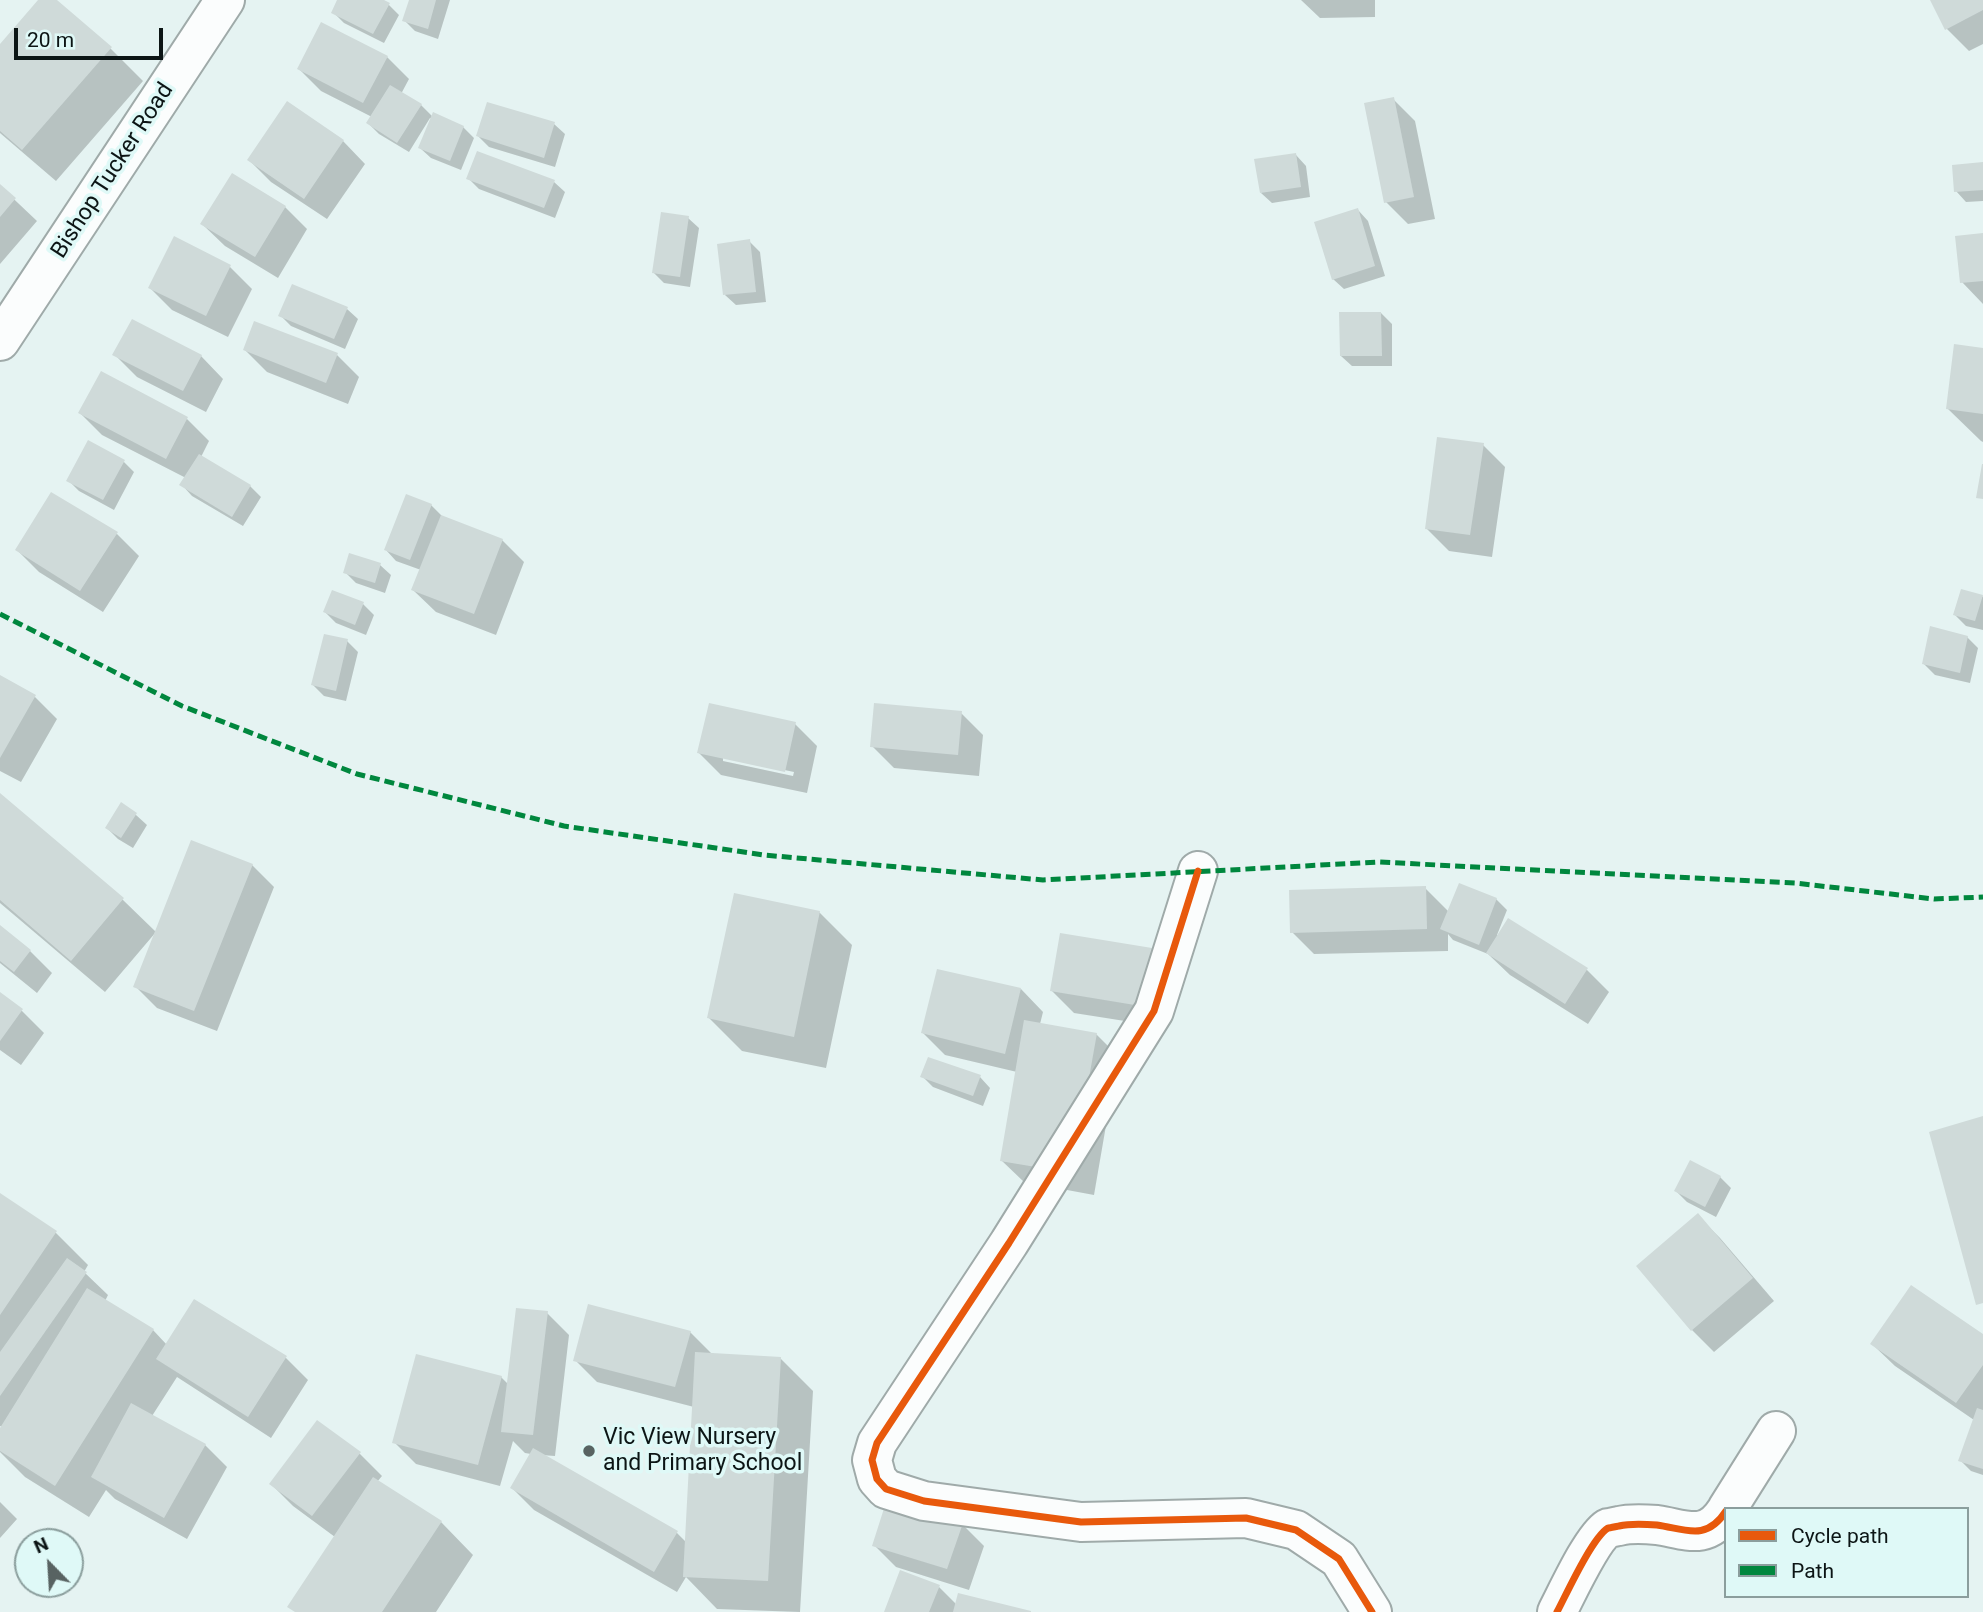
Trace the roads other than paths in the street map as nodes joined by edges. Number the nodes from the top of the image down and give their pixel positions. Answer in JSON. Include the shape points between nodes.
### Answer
{"nodes":[{"id":1,"x":225,"y":0,"type":"edge"},
{"id":2,"x":0,"y":341,"type":"edge"},
{"id":3,"x":1198,"y":871,"type":"dead end"},
{"id":4,"x":1776,"y":1431,"type":"dead end"},
{"id":5,"x":1728,"y":1507,"type":"edge"},
{"id":6,"x":1724,"y":1514,"type":"edge"},
{"id":7,"x":1372,"y":1612,"type":"edge"},
{"id":8,"x":1557,"y":1612,"type":"edge"}],
"edges":[{"from":1,"to":2,"type":"street","name":"Bishop Tucker Road"},
{"from":3,"to":7,"type":"street","via":[[1154,1011],[877,1443],[874,1470],[886,1489],[924,1501],[1081,1522],[1245,1518],[1296,1530],[1339,1559]]},
{"from":4,"to":5,"type":"street"},
{"from":6,"to":8,"type":"street","via":[[1704,1530],[1628,1524],[1609,1528],[1596,1540]]}]}
